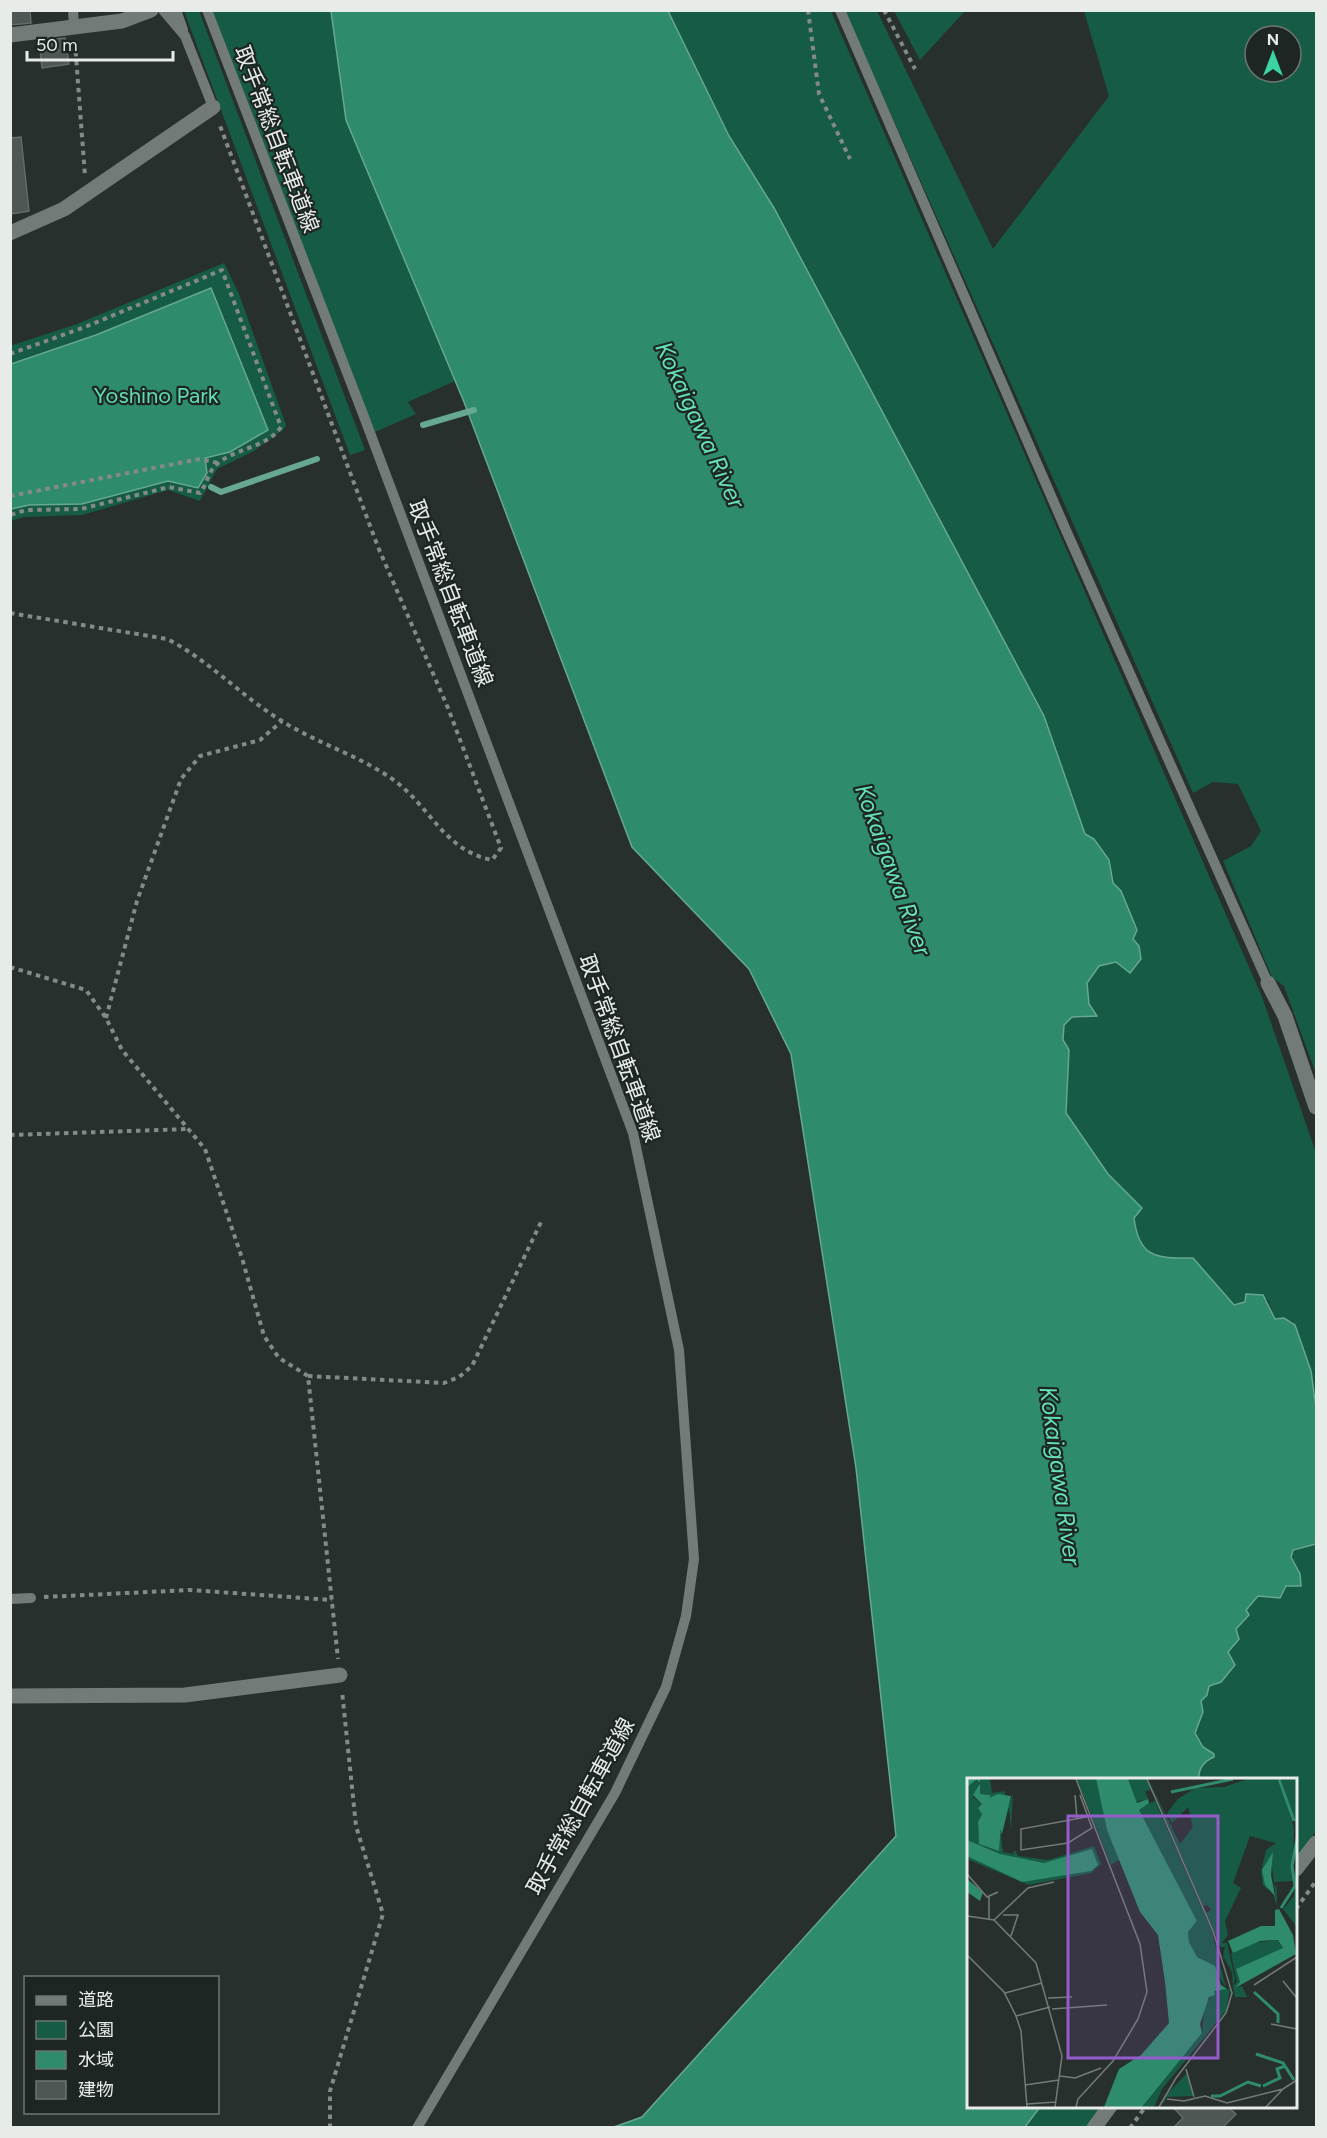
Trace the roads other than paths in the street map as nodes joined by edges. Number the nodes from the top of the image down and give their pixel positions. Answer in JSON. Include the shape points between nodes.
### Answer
{"nodes":[{"id":1,"x":73,"y":10,"type":"edge"},
{"id":2,"x":151,"y":10,"type":"edge"},
{"id":3,"x":163,"y":10,"type":"edge"},
{"id":4,"x":176,"y":10,"type":"edge"},
{"id":5,"x":207,"y":10,"type":"edge"},
{"id":6,"x":840,"y":10,"type":"edge"},
{"id":7,"x":74,"y":27,"type":"junction"},
{"id":8,"x":10,"y":35,"type":"edge"},
{"id":9,"x":185,"y":36,"type":"junction"},
{"id":10,"x":213,"y":107,"type":"joint"},
{"id":11,"x":10,"y":233,"type":"edge"},
{"id":12,"x":1268,"y":983,"type":"joint"},
{"id":13,"x":1317,"y":1107,"type":"edge"},
{"id":14,"x":31,"y":1598,"type":"road end"},
{"id":15,"x":10,"y":1599,"type":"edge"},
{"id":16,"x":340,"y":1675,"type":"road end"},
{"id":17,"x":10,"y":1696,"type":"edge"},
{"id":18,"x":1317,"y":1843,"type":"edge"},
{"id":19,"x":1297,"y":1868,"type":"edge"},
{"id":20,"x":1109,"y":2108,"type":"edge"},
{"id":21,"x":417,"y":2127,"type":"edge"},
{"id":22,"x":1095,"y":2127,"type":"edge"}],
"edges":[{"from":1,"to":7,"type":"lane"},
{"from":2,"to":7,"type":"street","via":[[122,21]]},
{"from":3,"to":9,"type":"lane"},
{"from":4,"to":9,"type":"lane"},
{"from":5,"to":21,"type":"lane","name":"取手常総自転車道線","via":[[633,1133],[679,1350],[694,1559],[686,1616],[666,1687],[615,1792]]},
{"from":6,"to":12,"type":"lane"},
{"from":7,"to":8,"type":"street"},
{"from":9,"to":10,"type":"lane"},
{"from":10,"to":11,"type":"street","via":[[86,195],[27,228]]},
{"from":12,"to":13,"type":"street","via":[[1285,1016]]},
{"from":14,"to":15,"type":"lane"},
{"from":16,"to":17,"type":"street","via":[[185,1695]]},
{"from":18,"to":19,"type":"street"},
{"from":20,"to":22,"type":"street"}]}
